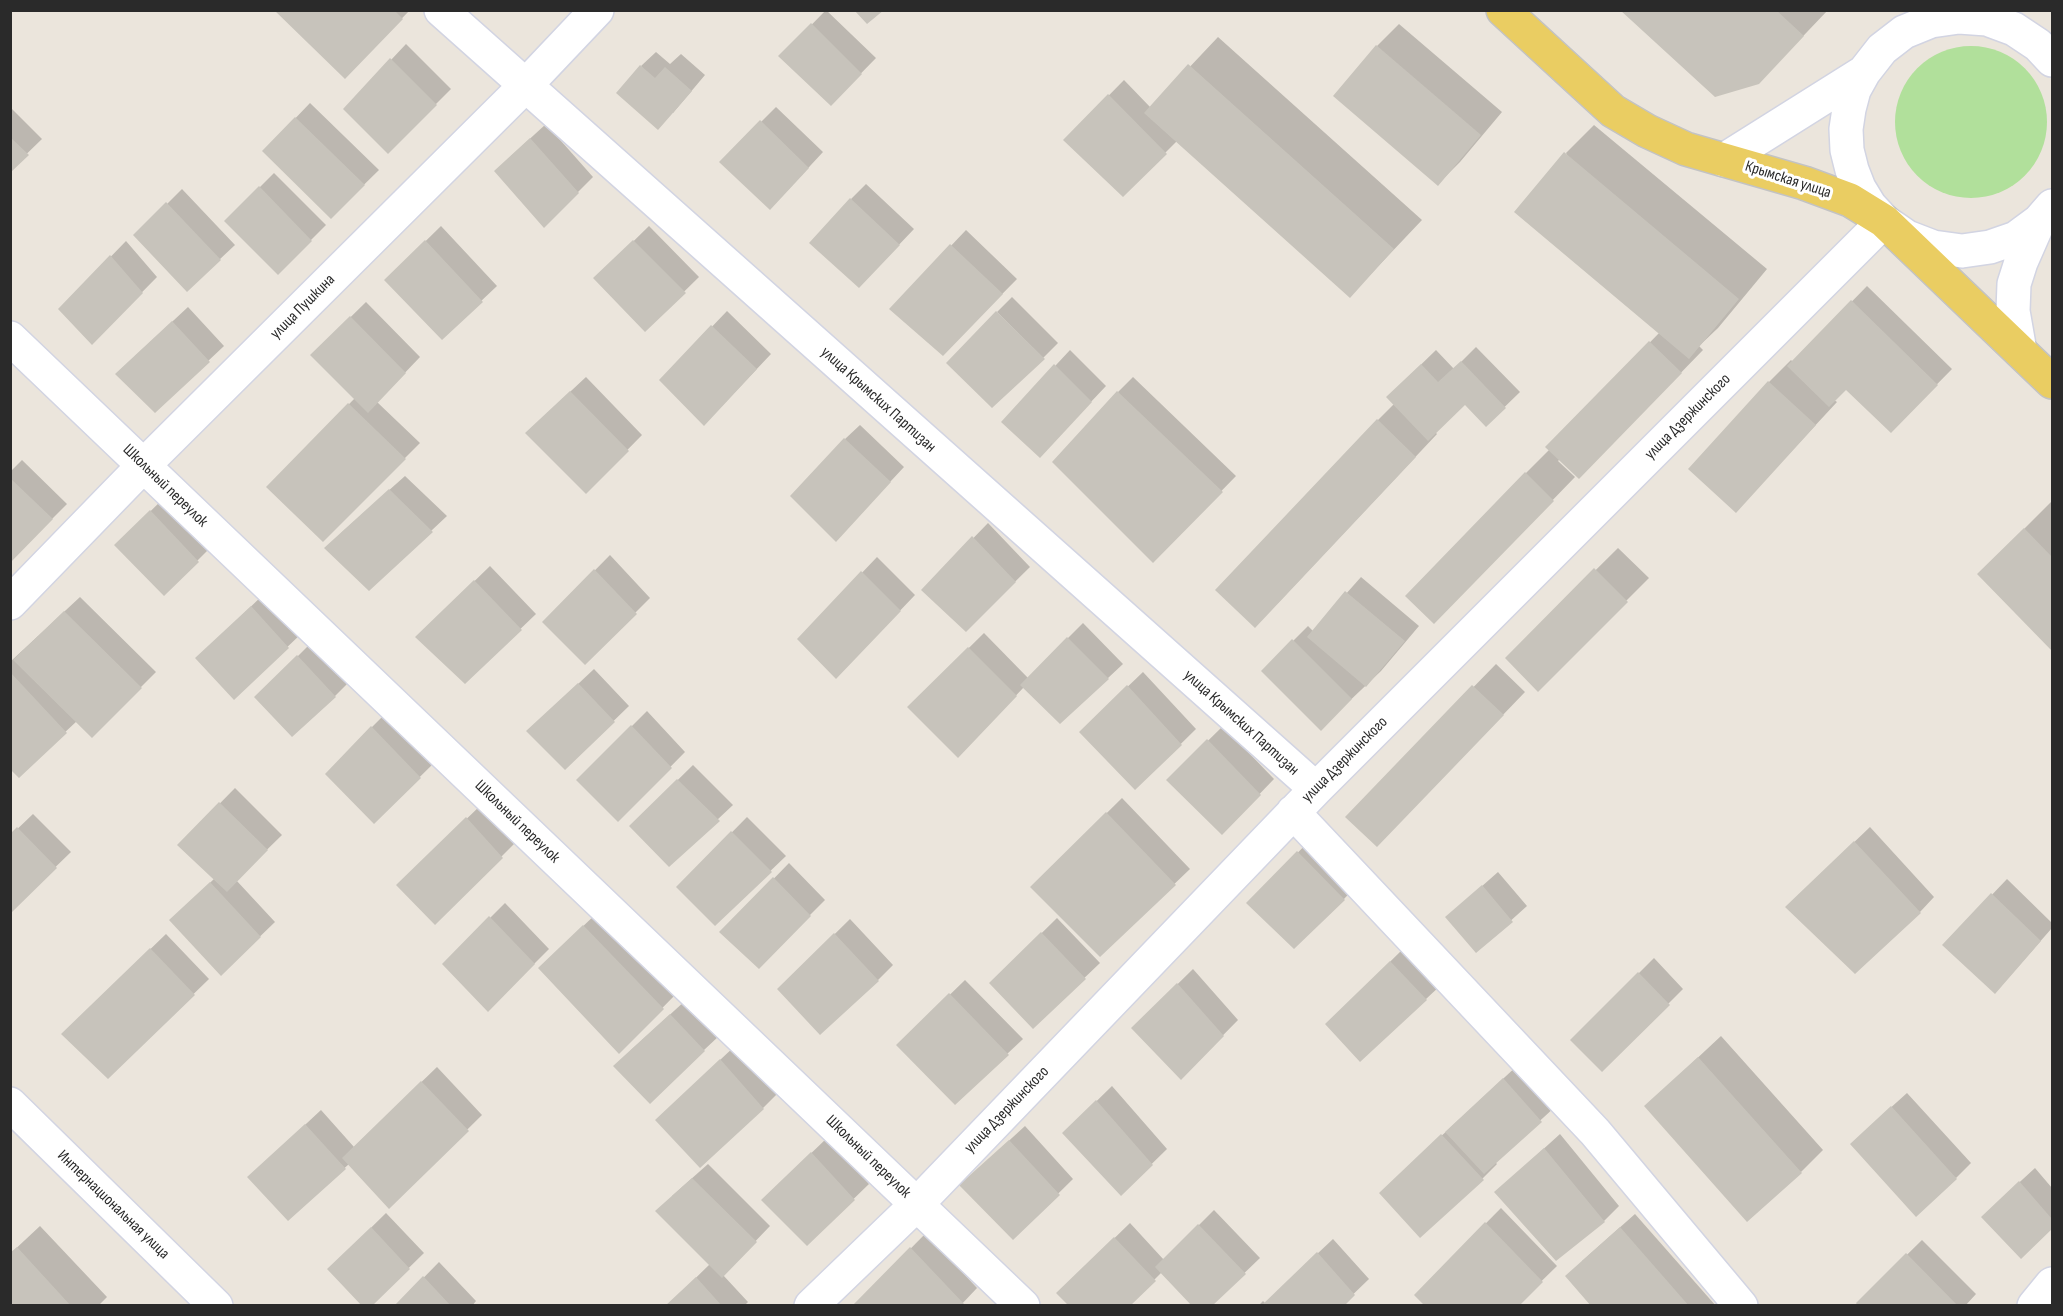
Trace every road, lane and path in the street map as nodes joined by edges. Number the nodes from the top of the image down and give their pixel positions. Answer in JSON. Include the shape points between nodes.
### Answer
{"nodes":[{"id":1,"x":441,"y":10,"type":"edge"},
{"id":2,"x":597,"y":10,"type":"edge"},
{"id":3,"x":1503,"y":10,"type":"edge"},
{"id":4,"x":2052,"y":60,"type":"edge"},
{"id":5,"x":1864,"y":72,"type":"junction"},
{"id":6,"x":525,"y":86,"type":"junction"},
{"id":7,"x":1724,"y":160,"type":"junction"},
{"id":8,"x":2046,"y":214,"type":"edge"},
{"id":9,"x":1884,"y":221,"type":"junction"},
{"id":10,"x":10,"y":338,"type":"edge"},
{"id":11,"x":2020,"y":351,"type":"junction"},
{"id":12,"x":2052,"y":382,"type":"edge"},
{"id":13,"x":144,"y":465,"type":"junction"},
{"id":14,"x":10,"y":603,"type":"edge"},
{"id":15,"x":1316,"y":789,"type":"junction"},
{"id":16,"x":1293,"y":813,"type":"junction"},
{"id":17,"x":10,"y":1104,"type":"edge"},
{"id":18,"x":917,"y":1204,"type":"junction"},
{"id":19,"x":2052,"y":1284,"type":"edge"},
{"id":20,"x":216,"y":1305,"type":"edge"},
{"id":21,"x":811,"y":1305,"type":"edge"},
{"id":22,"x":1023,"y":1305,"type":"edge"},
{"id":23,"x":1741,"y":1305,"type":"edge"},
{"id":24,"x":2034,"y":1305,"type":"edge"}],
"edges":[{"from":1,"to":6,"type":"street","name":"улица Крымских Партизан"},
{"from":2,"to":6,"type":"street","name":"улица Пушкина"},
{"from":3,"to":7,"type":"main road","name":"Крымская улица","via":[[1613,111],[1686,149]]},
{"from":4,"to":5,"type":"street","via":[[2014,29],[1988,20],[1959,17],[1931,21],[1904,32],[1882,49]]},
{"from":5,"to":7,"type":"street"},
{"from":5,"to":9,"type":"street","via":[[1848,109],[1847,150],[1859,188]]},
{"from":6,"to":13,"type":"street","name":"улица Пушкина"},
{"from":6,"to":15,"type":"street","name":"улица Крымских Партизан"},
{"from":7,"to":9,"type":"main road","name":"Крымская улица","via":[[1850,200]]},
{"from":8,"to":9,"type":"street","via":[[2016,238],[1990,247],[1962,250],[1933,247],[1907,237]]},
{"from":8,"to":11,"type":"street","via":[[2014,284],[2013,311]]},
{"from":9,"to":11,"type":"main road","name":"Крымская улица"},
{"from":9,"to":15,"type":"street","name":"улица Дзержинского"},
{"from":10,"to":13,"type":"street","name":"Школьный переулок"},
{"from":11,"to":12,"type":"main road","name":"Крымская улица"},
{"from":13,"to":14,"type":"street","name":"улица Пушкина"},
{"from":13,"to":18,"type":"street","name":"Школьный переулок"},
{"from":15,"to":16,"type":"street","name":"улица Дзержинского"},
{"from":16,"to":18,"type":"street","name":"улица Дзержинского"},
{"from":16,"to":23,"type":"street","via":[[1594,1132]]},
{"from":17,"to":20,"type":"street","name":"Интернациональная улица"},
{"from":18,"to":21,"type":"street","name":"улица Дзержинского"},
{"from":18,"to":22,"type":"street","name":"Школьный переулок"},
{"from":19,"to":24,"type":"street"}]}
